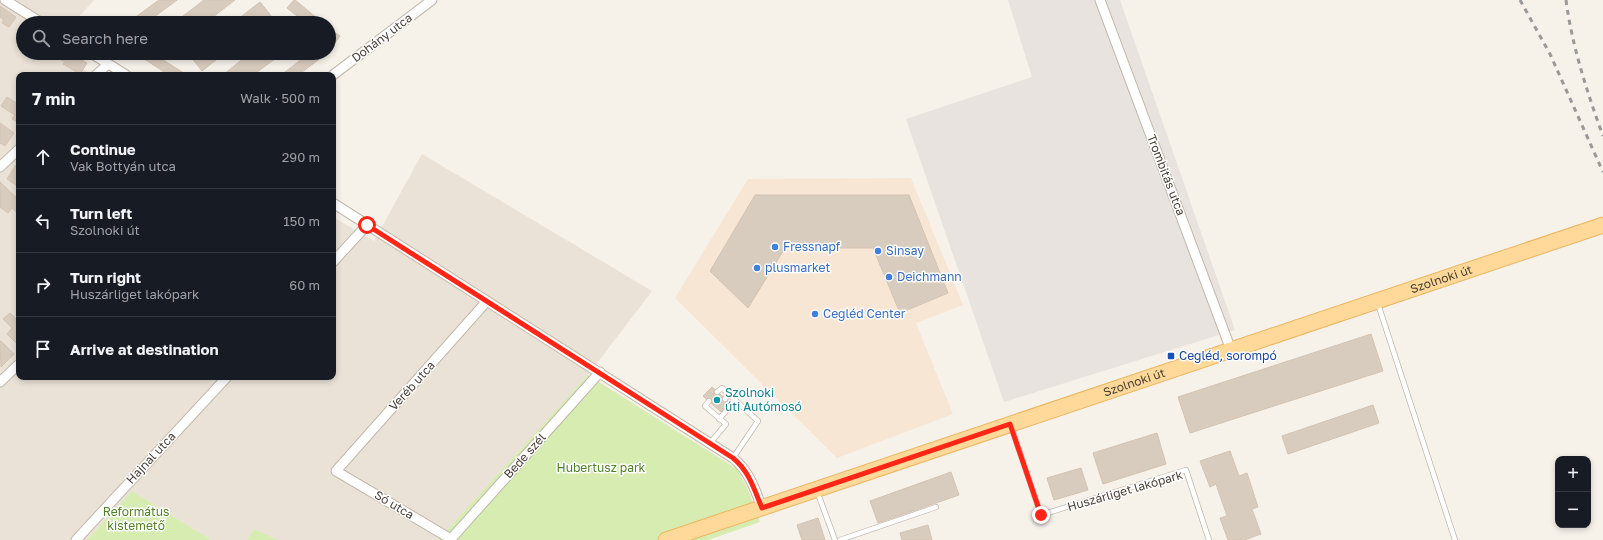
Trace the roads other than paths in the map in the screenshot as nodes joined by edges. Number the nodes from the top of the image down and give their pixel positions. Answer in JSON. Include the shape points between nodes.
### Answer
{"nodes":[{"id":1,"x":5,"y":0,"type":"edge"},
{"id":2,"x":432,"y":0,"type":"edge"},
{"id":3,"x":1100,"y":0,"type":"edge"},
{"id":4,"x":31,"y":16,"type":"edge"},
{"id":5,"x":102,"y":60,"type":"edge"},
{"id":6,"x":108,"y":64,"type":"junction"},
{"id":7,"x":99,"y":72,"type":"edge"},
{"id":8,"x":121,"y":72,"type":"edge"},
{"id":9,"x":336,"y":73,"type":"edge"},
{"id":10,"x":16,"y":152,"type":"edge"},
{"id":11,"x":0,"y":167,"type":"edge"},
{"id":12,"x":336,"y":205,"type":"edge"},
{"id":13,"x":367,"y":225,"type":"junction"},
{"id":14,"x":1603,"y":225,"type":"edge"},
{"id":15,"x":336,"y":259,"type":"edge"},
{"id":16,"x":1377,"y":300,"type":"junction"},
{"id":17,"x":487,"y":301,"type":"junction"},
{"id":18,"x":1231,"y":350,"type":"junction"},
{"id":19,"x":16,"y":367,"type":"edge"},
{"id":20,"x":600,"y":372,"type":"junction"},
{"id":21,"x":224,"y":380,"type":"edge"},
{"id":22,"x":0,"y":382,"type":"edge"},
{"id":23,"x":717,"y":392,"type":"dead end"},
{"id":24,"x":729,"y":394,"type":"junction"},
{"id":25,"x":725,"y":399,"type":"dead end"},
{"id":26,"x":736,"y":400,"type":"junction"},
{"id":27,"x":709,"y":401,"type":"dead end"},
{"id":28,"x":716,"y":408,"type":"dead end"},
{"id":29,"x":712,"y":412,"type":"junction"},
{"id":30,"x":719,"y":419,"type":"junction"},
{"id":31,"x":1010,"y":424,"type":"junction"},
{"id":32,"x":710,"y":443,"type":"junction"},
{"id":33,"x":733,"y":458,"type":"junction"},
{"id":34,"x":336,"y":471,"type":"joint"},
{"id":35,"x":816,"y":489,"type":"junction"},
{"id":36,"x":936,"y":507,"type":"dead end"},
{"id":37,"x":762,"y":508,"type":"junction"},
{"id":38,"x":76,"y":540,"type":"edge"},
{"id":39,"x":451,"y":540,"type":"edge"},
{"id":40,"x":666,"y":540,"type":"edge"},
{"id":41,"x":835,"y":540,"type":"edge"},
{"id":42,"x":840,"y":540,"type":"edge"},
{"id":43,"x":1209,"y":540,"type":"edge"},
{"id":44,"x":1455,"y":540,"type":"edge"}],
"edges":[{"from":1,"to":4,"type":"street"},
{"from":2,"to":9,"type":"street","name":"Dohány utca"},
{"from":3,"to":18,"type":"street","name":"Trombitás utca"},
{"from":5,"to":6,"type":"street"},
{"from":6,"to":7,"type":"street"},
{"from":6,"to":8,"type":"street"},
{"from":10,"to":11,"type":"street"},
{"from":12,"to":13,"type":"street"},
{"from":13,"to":15,"type":"street"},
{"from":13,"to":17,"type":"street"},
{"from":14,"to":16,"type":"main road","name":"Szolnoki út"},
{"from":16,"to":18,"type":"main road","name":"Szolnoki út"},
{"from":16,"to":44,"type":"lane"},
{"from":17,"to":20,"type":"street"},
{"from":17,"to":34,"type":"street","name":"Veréb utca"},
{"from":18,"to":31,"type":"main road","name":"Szolnoki út"},
{"from":19,"to":22,"type":"street"},
{"from":20,"to":32,"type":"street"},
{"from":20,"to":39,"type":"street","name":"Bede szél"},
{"from":21,"to":38,"type":"street","name":"Hajnal utca"},
{"from":23,"to":24,"type":"lane","via":[[722,388]]},
{"from":24,"to":25,"type":"lane"},
{"from":24,"to":26,"type":"lane"},
{"from":26,"to":30,"type":"lane"},
{"from":26,"to":33,"type":"lane","via":[[758,421]]},
{"from":27,"to":29,"type":"lane","via":[[705,406]]},
{"from":28,"to":29,"type":"lane"},
{"from":29,"to":30,"type":"lane"},
{"from":30,"to":32,"type":"lane","via":[[726,424]]},
{"from":31,"to":35,"type":"main road","name":"Szolnoki út"},
{"from":31,"to":43,"type":"lane","name":"Huszárliget lakópark","via":[[1041,515],[1186,470]]},
{"from":32,"to":33,"type":"street"},
{"from":33,"to":37,"type":"street","via":[[748,473]]},
{"from":34,"to":39,"type":"street","name":"Só utca"},
{"from":35,"to":37,"type":"main road","name":"Szolnoki út"},
{"from":35,"to":41,"type":"lane"},
{"from":36,"to":42,"type":"lane"},
{"from":37,"to":40,"type":"main road","name":"Szolnoki út"}]}
